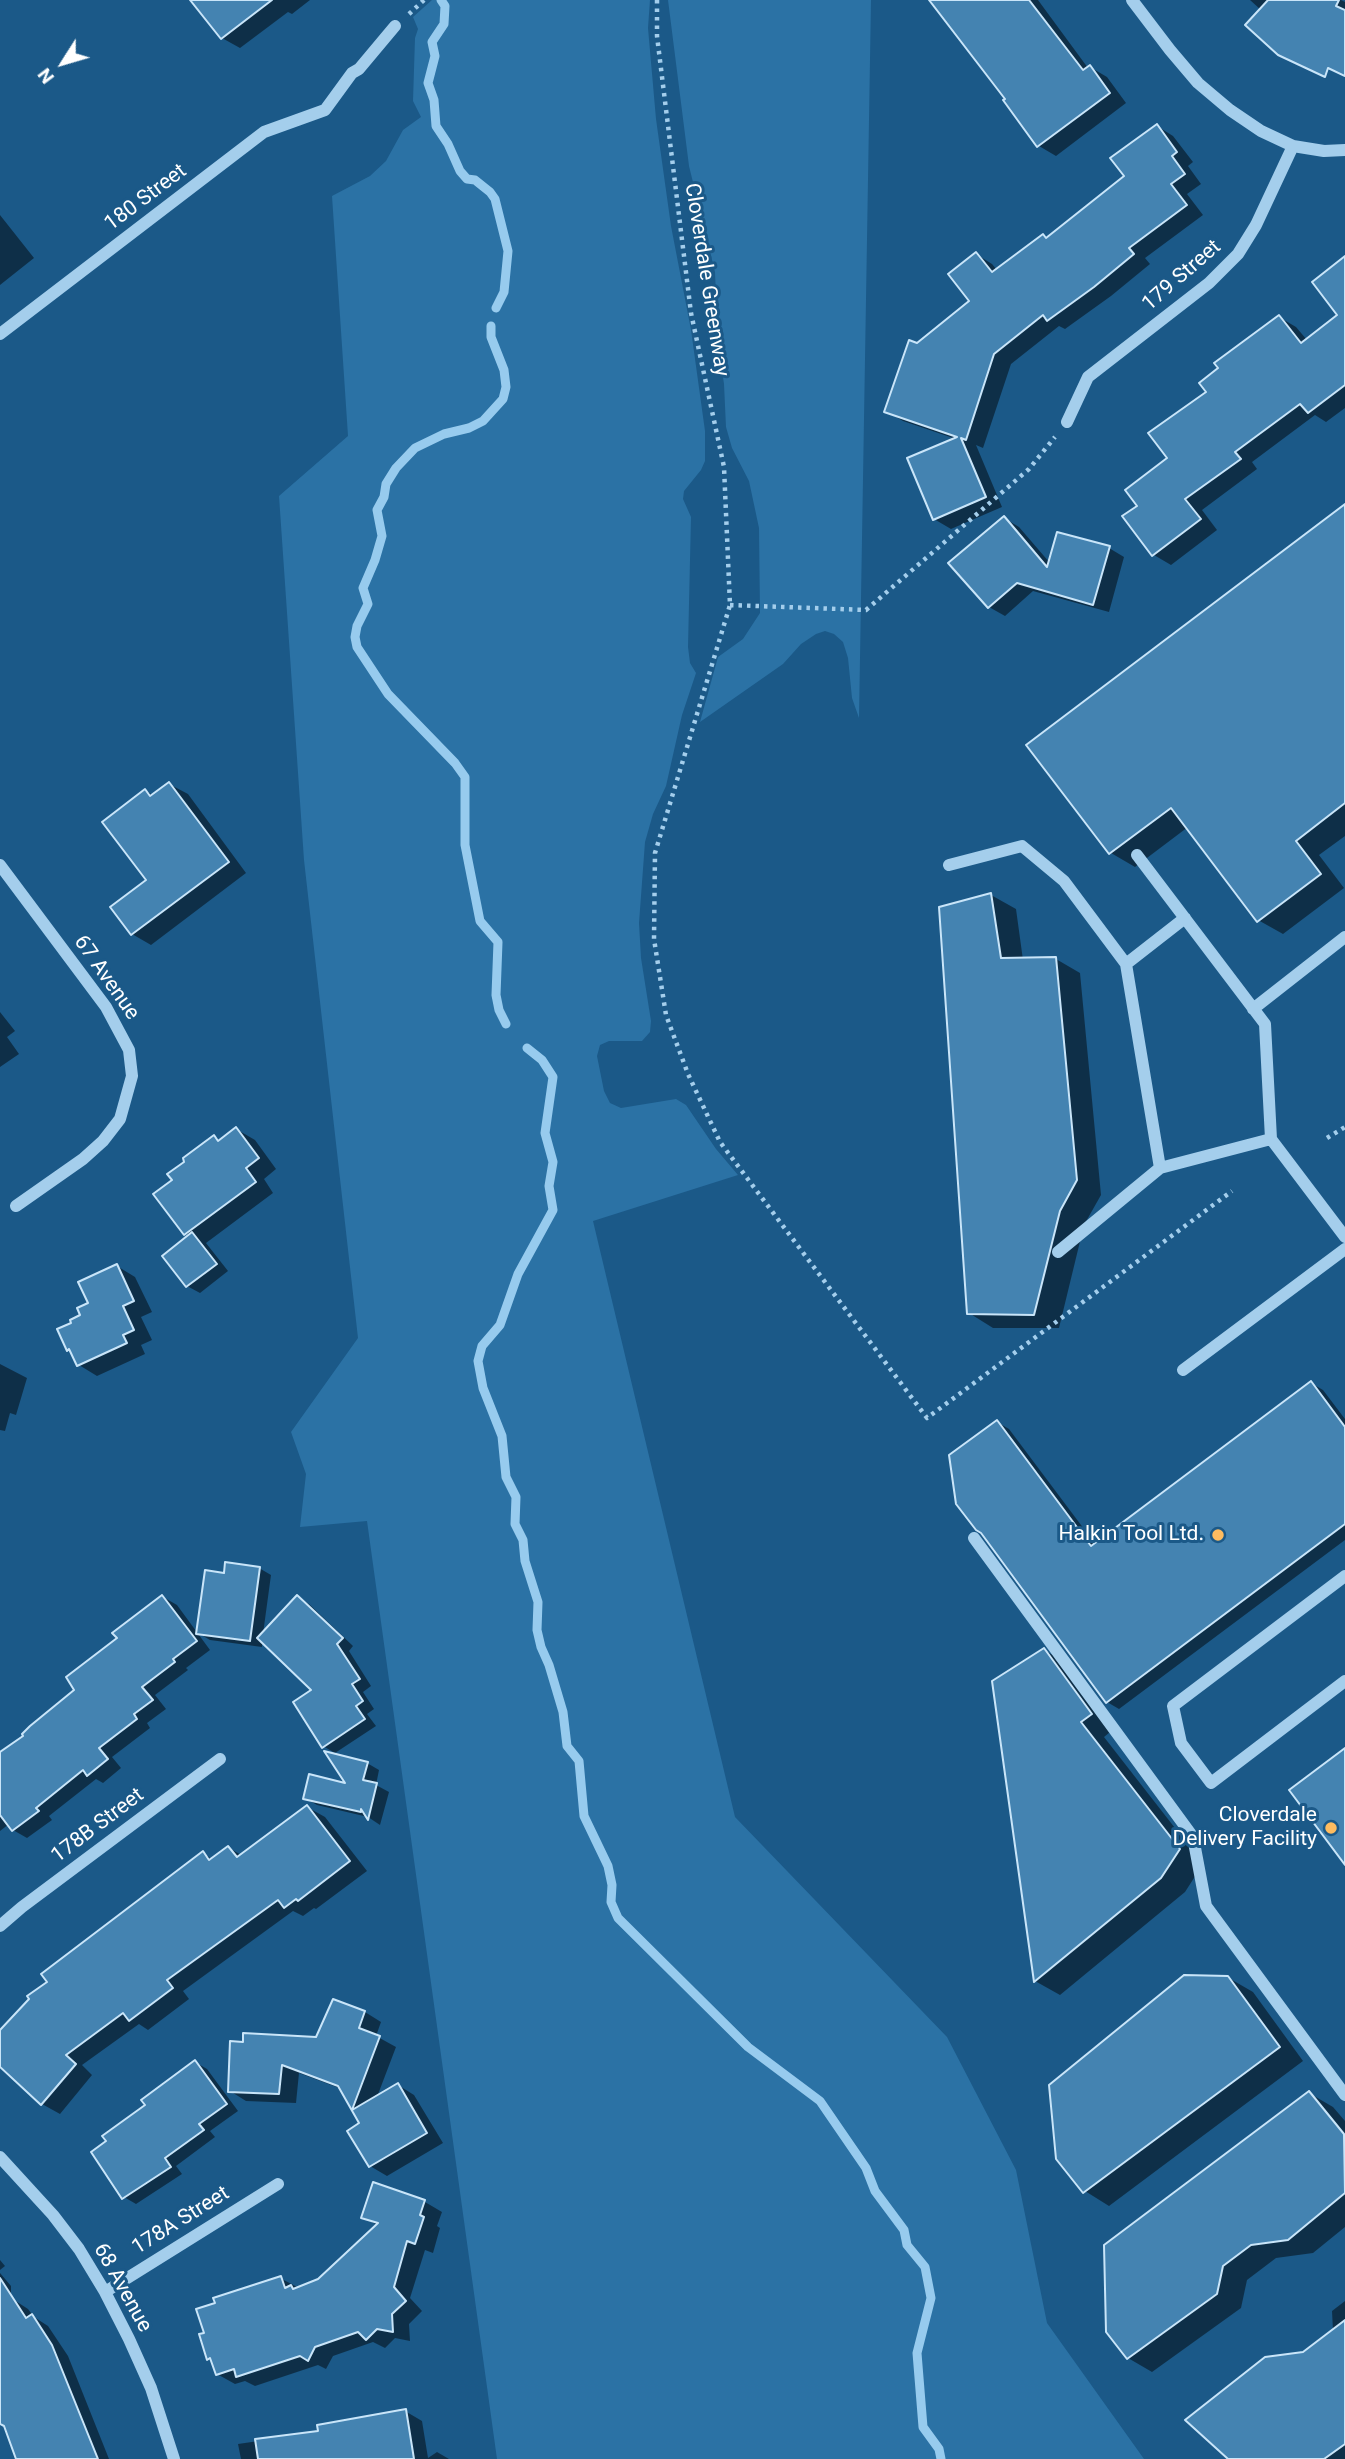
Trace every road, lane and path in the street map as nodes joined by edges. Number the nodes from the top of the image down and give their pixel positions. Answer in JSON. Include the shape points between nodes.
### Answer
{"nodes":[{"id":1,"x":657,"y":0,"type":"edge"},
{"id":2,"x":1132,"y":0,"type":"edge"},
{"id":3,"x":395,"y":26,"type":"dead end"},
{"id":4,"x":1293,"y":146,"type":"junction"},
{"id":5,"x":1345,"y":150,"type":"edge"},
{"id":6,"x":0,"y":334,"type":"edge"},
{"id":7,"x":1067,"y":422,"type":"joint"},
{"id":8,"x":730,"y":605,"type":"junction"},
{"id":9,"x":1137,"y":855,"type":"dead end"},
{"id":10,"x":0,"y":865,"type":"edge"},
{"id":11,"x":949,"y":865,"type":"dead end"},
{"id":12,"x":1185,"y":918,"type":"junction"},
{"id":13,"x":1345,"y":937,"type":"edge"},
{"id":14,"x":1126,"y":964,"type":"junction"},
{"id":15,"x":1253,"y":1009,"type":"junction"},
{"id":16,"x":1345,"y":1127,"type":"edge"},
{"id":17,"x":1327,"y":1138,"type":"dead end"},
{"id":18,"x":1271,"y":1139,"type":"junction"},
{"id":19,"x":1160,"y":1168,"type":"junction"},
{"id":20,"x":1231,"y":1191,"type":"dead end"},
{"id":21,"x":16,"y":1206,"type":"dead end"},
{"id":22,"x":1345,"y":1237,"type":"edge"},
{"id":23,"x":1345,"y":1249,"type":"edge"},
{"id":24,"x":1058,"y":1252,"type":"dead end"},
{"id":25,"x":1183,"y":1370,"type":"dead end"},
{"id":26,"x":974,"y":1538,"type":"dead end"},
{"id":27,"x":1345,"y":1576,"type":"edge"},
{"id":28,"x":1345,"y":1681,"type":"edge"},
{"id":29,"x":219,"y":1759,"type":"dead end"},
{"id":30,"x":0,"y":1926,"type":"edge"},
{"id":31,"x":1345,"y":2095,"type":"edge"},
{"id":32,"x":0,"y":2157,"type":"edge"},
{"id":33,"x":278,"y":2184,"type":"dead end"},
{"id":34,"x":104,"y":2292,"type":"junction"},
{"id":35,"x":174,"y":2459,"type":"edge"}],
"edges":[{"from":1,"to":8,"type":"path","name":"Cloverdale Greenway","via":[[657,36],[691,313],[724,467]]},
{"from":2,"to":4,"type":"street","via":[[1198,83],[1261,131]]},
{"from":3,"to":6,"type":"street","name":"180 Street","via":[[325,110],[264,132]]},
{"from":4,"to":5,"type":"street"},
{"from":4,"to":7,"type":"street","name":"179 Street","via":[[1238,254],[1209,283],[1088,377]]},
{"from":7,"to":8,"type":"path","via":[[1029,470],[866,610]]},
{"from":8,"to":20,"type":"path","name":"Cloverdale Greenway","via":[[655,853],[654,939],[666,1015],[720,1142],[927,1418]]},
{"from":9,"to":12,"type":"street"},
{"from":10,"to":21,"type":"street","name":"67 Avenue","via":[[106,1007],[129,1050],[132,1076],[120,1119],[103,1141]]},
{"from":11,"to":14,"type":"street","via":[[1022,846],[1064,881]]},
{"from":12,"to":14,"type":"street"},
{"from":12,"to":15,"type":"street"},
{"from":13,"to":15,"type":"street"},
{"from":14,"to":19,"type":"street"},
{"from":15,"to":18,"type":"street","via":[[1265,1024]]},
{"from":16,"to":17,"type":"path"},
{"from":18,"to":19,"type":"street"},
{"from":18,"to":22,"type":"street"},
{"from":19,"to":24,"type":"street"},
{"from":23,"to":25,"type":"street"},
{"from":26,"to":31,"type":"street","via":[[1193,1837],[1206,1906]]},
{"from":27,"to":28,"type":"street","via":[[1173,1706],[1181,1743],[1211,1783]]},
{"from":29,"to":30,"type":"street","name":"178B Street"},
{"from":32,"to":34,"type":"street","name":"68 Avenue","via":[[53,2215]]},
{"from":33,"to":34,"type":"street","name":"178A Street"},
{"from":34,"to":35,"type":"street","name":"68 Avenue","via":[[151,2388]]}]}
